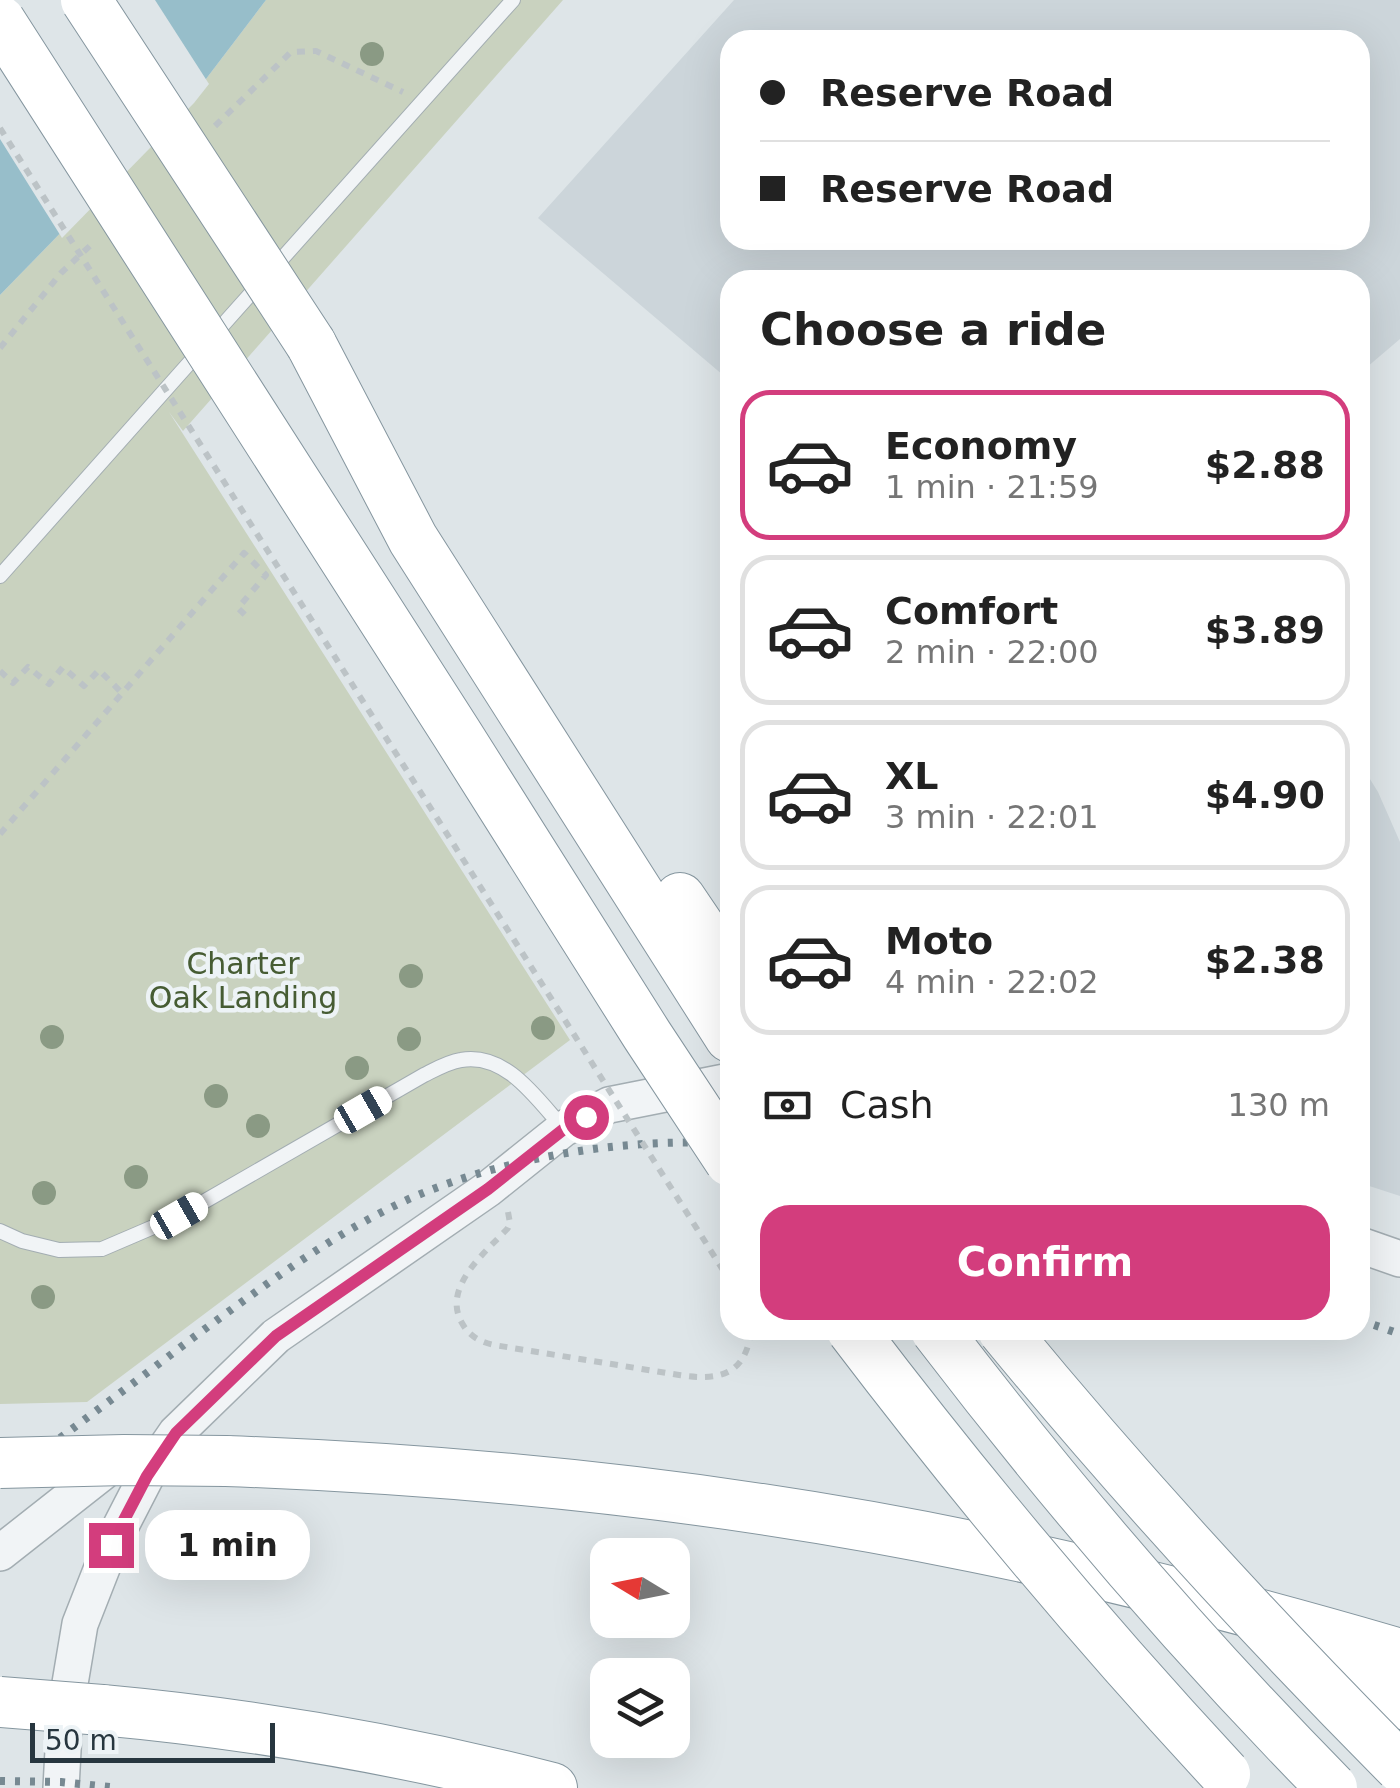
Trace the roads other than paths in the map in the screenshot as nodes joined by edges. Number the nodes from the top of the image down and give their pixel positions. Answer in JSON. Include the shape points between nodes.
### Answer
{"nodes":[{"id":1,"x":86,"y":0,"type":"edge"},
{"id":2,"x":512,"y":0,"type":"edge"},
{"id":3,"x":0,"y":21,"type":"edge"},
{"id":4,"x":312,"y":344,"type":"junction"},
{"id":5,"x":0,"y":576,"type":"edge"},
{"id":6,"x":720,"y":957,"type":"edge"},
{"id":7,"x":720,"y":1021,"type":"edge"},
{"id":8,"x":720,"y":1083,"type":"edge"},
{"id":9,"x":564,"y":1129,"type":"junction"},
{"id":10,"x":720,"y":1146,"type":"edge"},
{"id":11,"x":0,"y":1230,"type":"edge"},
{"id":12,"x":1370,"y":1248,"type":"edge"},
{"id":13,"x":1400,"y":1259,"type":"edge"},
{"id":14,"x":276,"y":1336,"type":"junction"},
{"id":15,"x":860,"y":1340,"type":"edge"},
{"id":16,"x":944,"y":1340,"type":"edge"},
{"id":17,"x":1011,"y":1340,"type":"edge"},
{"id":18,"x":0,"y":1463,"type":"edge"},
{"id":19,"x":0,"y":1553,"type":"edge"},
{"id":20,"x":1228,"y":1607,"type":"junction"},
{"id":21,"x":1400,"y":1654,"type":"edge"},
{"id":22,"x":1382,"y":1696,"type":"edge"},
{"id":23,"x":0,"y":1702,"type":"edge"},
{"id":24,"x":1400,"y":1767,"type":"edge"},
{"id":25,"x":1232,"y":1781,"type":"edge"},
{"id":26,"x":61,"y":1788,"type":"edge"},
{"id":27,"x":552,"y":1788,"type":"edge"},
{"id":28,"x":1332,"y":1788,"type":"edge"}],
"edges":[{"from":1,"to":4,"type":"highway","bridge":true},
{"from":2,"to":5,"type":"lane"},
{"from":3,"to":10,"type":"highway","bridge":true},
{"from":4,"to":6,"type":"highway"},
{"from":4,"to":7,"type":"highway","via":[[413,539]]},
{"from":8,"to":9,"type":"street","via":[[609,1104]]},
{"from":9,"to":11,"type":"lane","via":[[508,1072],[484,1060],[449,1062],[179,1216],[102,1248],[59,1250]]},
{"from":9,"to":14,"type":"street"},
{"from":12,"to":13,"type":"street"},
{"from":14,"to":19,"type":"street"},
{"from":14,"to":26,"type":"street","via":[[176,1433],[111,1545],[74,1653]]},
{"from":15,"to":25,"type":"highway","bridge":true,"via":[[1012,1534]]},
{"from":16,"to":28,"type":"highway","bridge":true,"via":[[1128,1568]]},
{"from":17,"to":24,"type":"highway","bridge":true,"via":[[1172,1527]]},
{"from":18,"to":20,"type":"highway","bridge":true,"via":[[226,1461],[421,1470],[668,1497],[974,1546]]},
{"from":20,"to":21,"type":"highway","bridge":true},
{"from":20,"to":22,"type":"highway","bridge":true,"via":[[1284,1651]]},
{"from":23,"to":27,"type":"highway","bridge":true,"via":[[326,1738]]}]}
